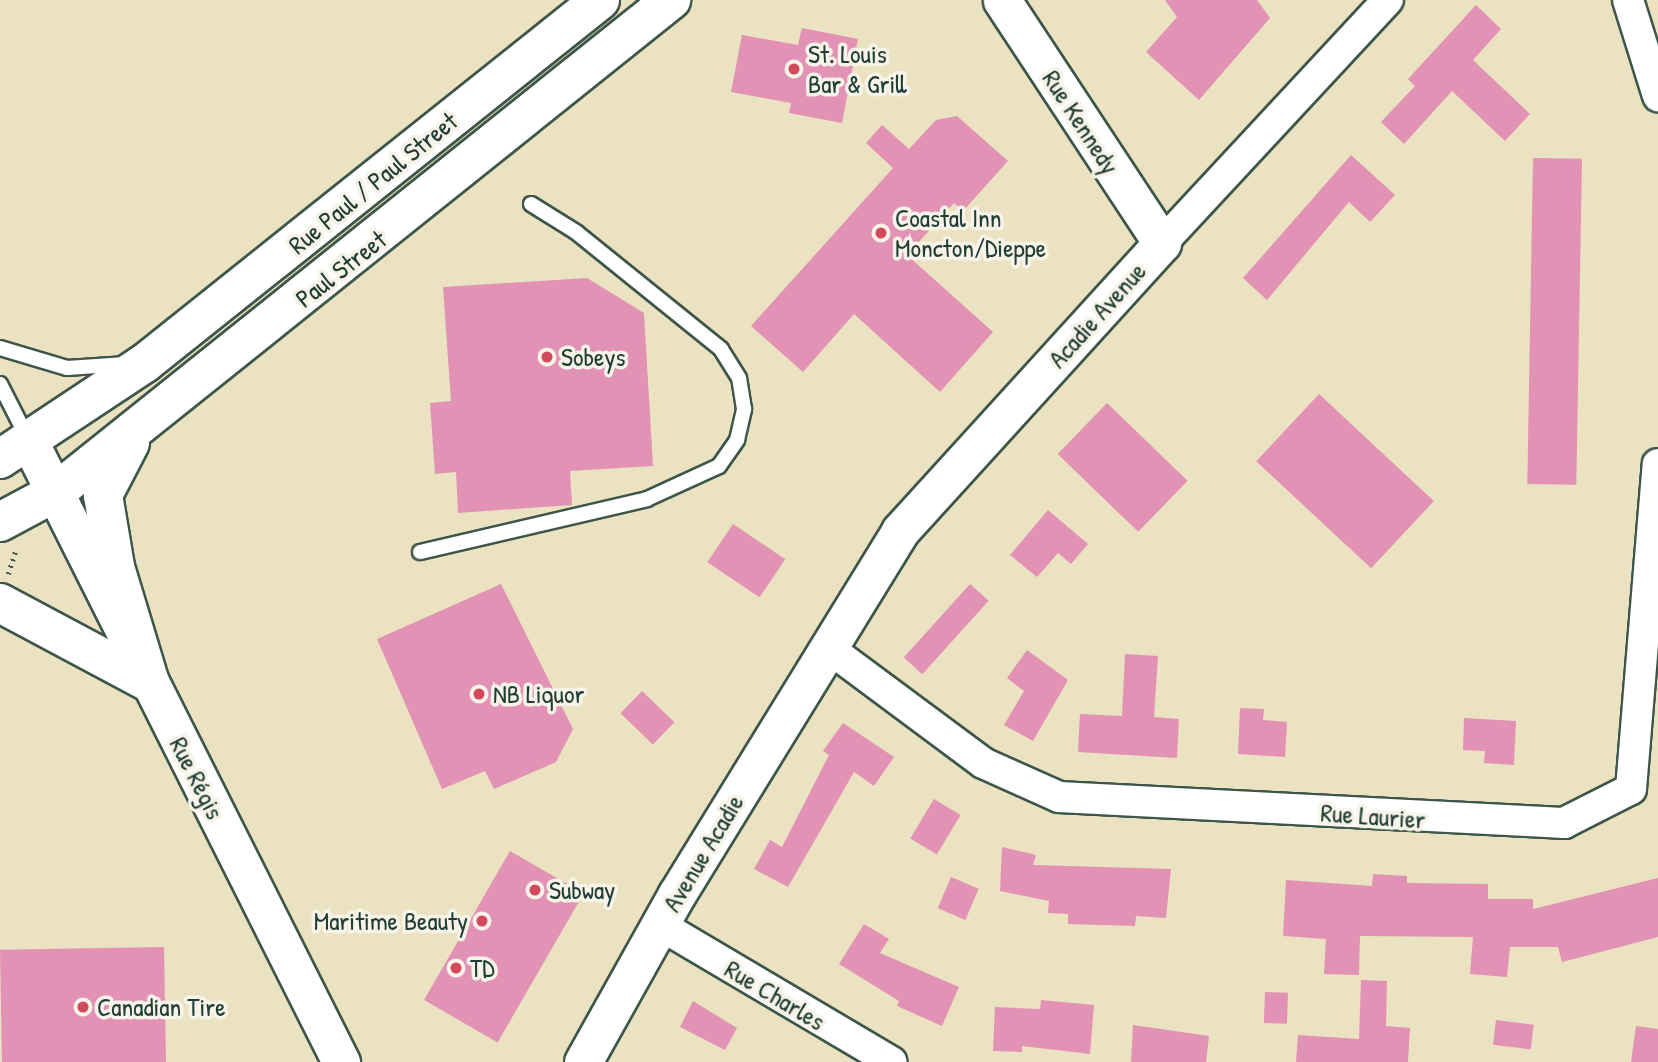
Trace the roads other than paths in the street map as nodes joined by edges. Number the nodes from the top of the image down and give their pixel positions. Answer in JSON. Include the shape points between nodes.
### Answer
{"nodes":[{"id":1,"x":600,"y":0,"type":"edge"},
{"id":2,"x":671,"y":0,"type":"edge"},
{"id":3,"x":1002,"y":0,"type":"edge"},
{"id":4,"x":1388,"y":0,"type":"edge"},
{"id":5,"x":1628,"y":0,"type":"edge"},
{"id":6,"x":1658,"y":96,"type":"edge"},
{"id":7,"x":531,"y":204,"type":"dead end"},
{"id":8,"x":1162,"y":243,"type":"junction"},
{"id":9,"x":0,"y":348,"type":"edge"},
{"id":10,"x":145,"y":363,"type":"junction"},
{"id":11,"x":0,"y":384,"type":"edge"},
{"id":12,"x":149,"y":420,"type":"junction"},
{"id":13,"x":15,"y":451,"type":"edge"},
{"id":14,"x":1658,"y":464,"type":"edge"},
{"id":15,"x":56,"y":492,"type":"junction"},
{"id":16,"x":9,"y":531,"type":"edge"},
{"id":17,"x":420,"y":552,"type":"dead end"},
{"id":18,"x":2,"y":595,"type":"edge"},
{"id":19,"x":827,"y":647,"type":"junction"},
{"id":20,"x":150,"y":683,"type":"junction"},
{"id":21,"x":660,"y":925,"type":"junction"},
{"id":22,"x":341,"y":1062,"type":"edge"},
{"id":23,"x":583,"y":1062,"type":"edge"},
{"id":24,"x":892,"y":1062,"type":"edge"}],
"edges":[{"from":1,"to":10,"type":"main road","name":"Rue Paul / Paul Street"},
{"from":2,"to":12,"type":"main road","name":"Paul Street"},
{"from":3,"to":8,"type":"street","name":"Rue Kennedy"},
{"from":4,"to":8,"type":"street","name":"Acadie Avenue"},
{"from":5,"to":6,"type":"street"},
{"from":7,"to":17,"type":"lane","via":[[576,232],[721,349],[739,378],[744,409],[737,440],[719,466],[647,499]]},
{"from":8,"to":19,"type":"street","name":"Acadie Avenue","via":[[900,531]]},
{"from":9,"to":10,"type":"lane","via":[[66,368]]},
{"from":10,"to":13,"type":"main road"},
{"from":11,"to":13,"type":"lane"},
{"from":12,"to":15,"type":"main road","name":"Paul Street"},
{"from":12,"to":20,"type":"main road","via":[[119,456],[103,495],[115,567]]},
{"from":13,"to":15,"type":"street","name":"Rue Régis"},
{"from":14,"to":19,"type":"street","name":"Rue Laurier","via":[[1631,789],[1564,823],[1059,797],[984,763]]},
{"from":15,"to":16,"type":"main road","name":"Paul Street"},
{"from":15,"to":20,"type":"street","name":"Rue Régis"},
{"from":18,"to":20,"type":"main road"},
{"from":19,"to":21,"type":"street","name":"Avenue Acadie"},
{"from":20,"to":22,"type":"street","name":"Rue Régis"},
{"from":21,"to":23,"type":"street","name":"Avenue Acadie"},
{"from":21,"to":24,"type":"street","name":"Rue Charles"}]}
